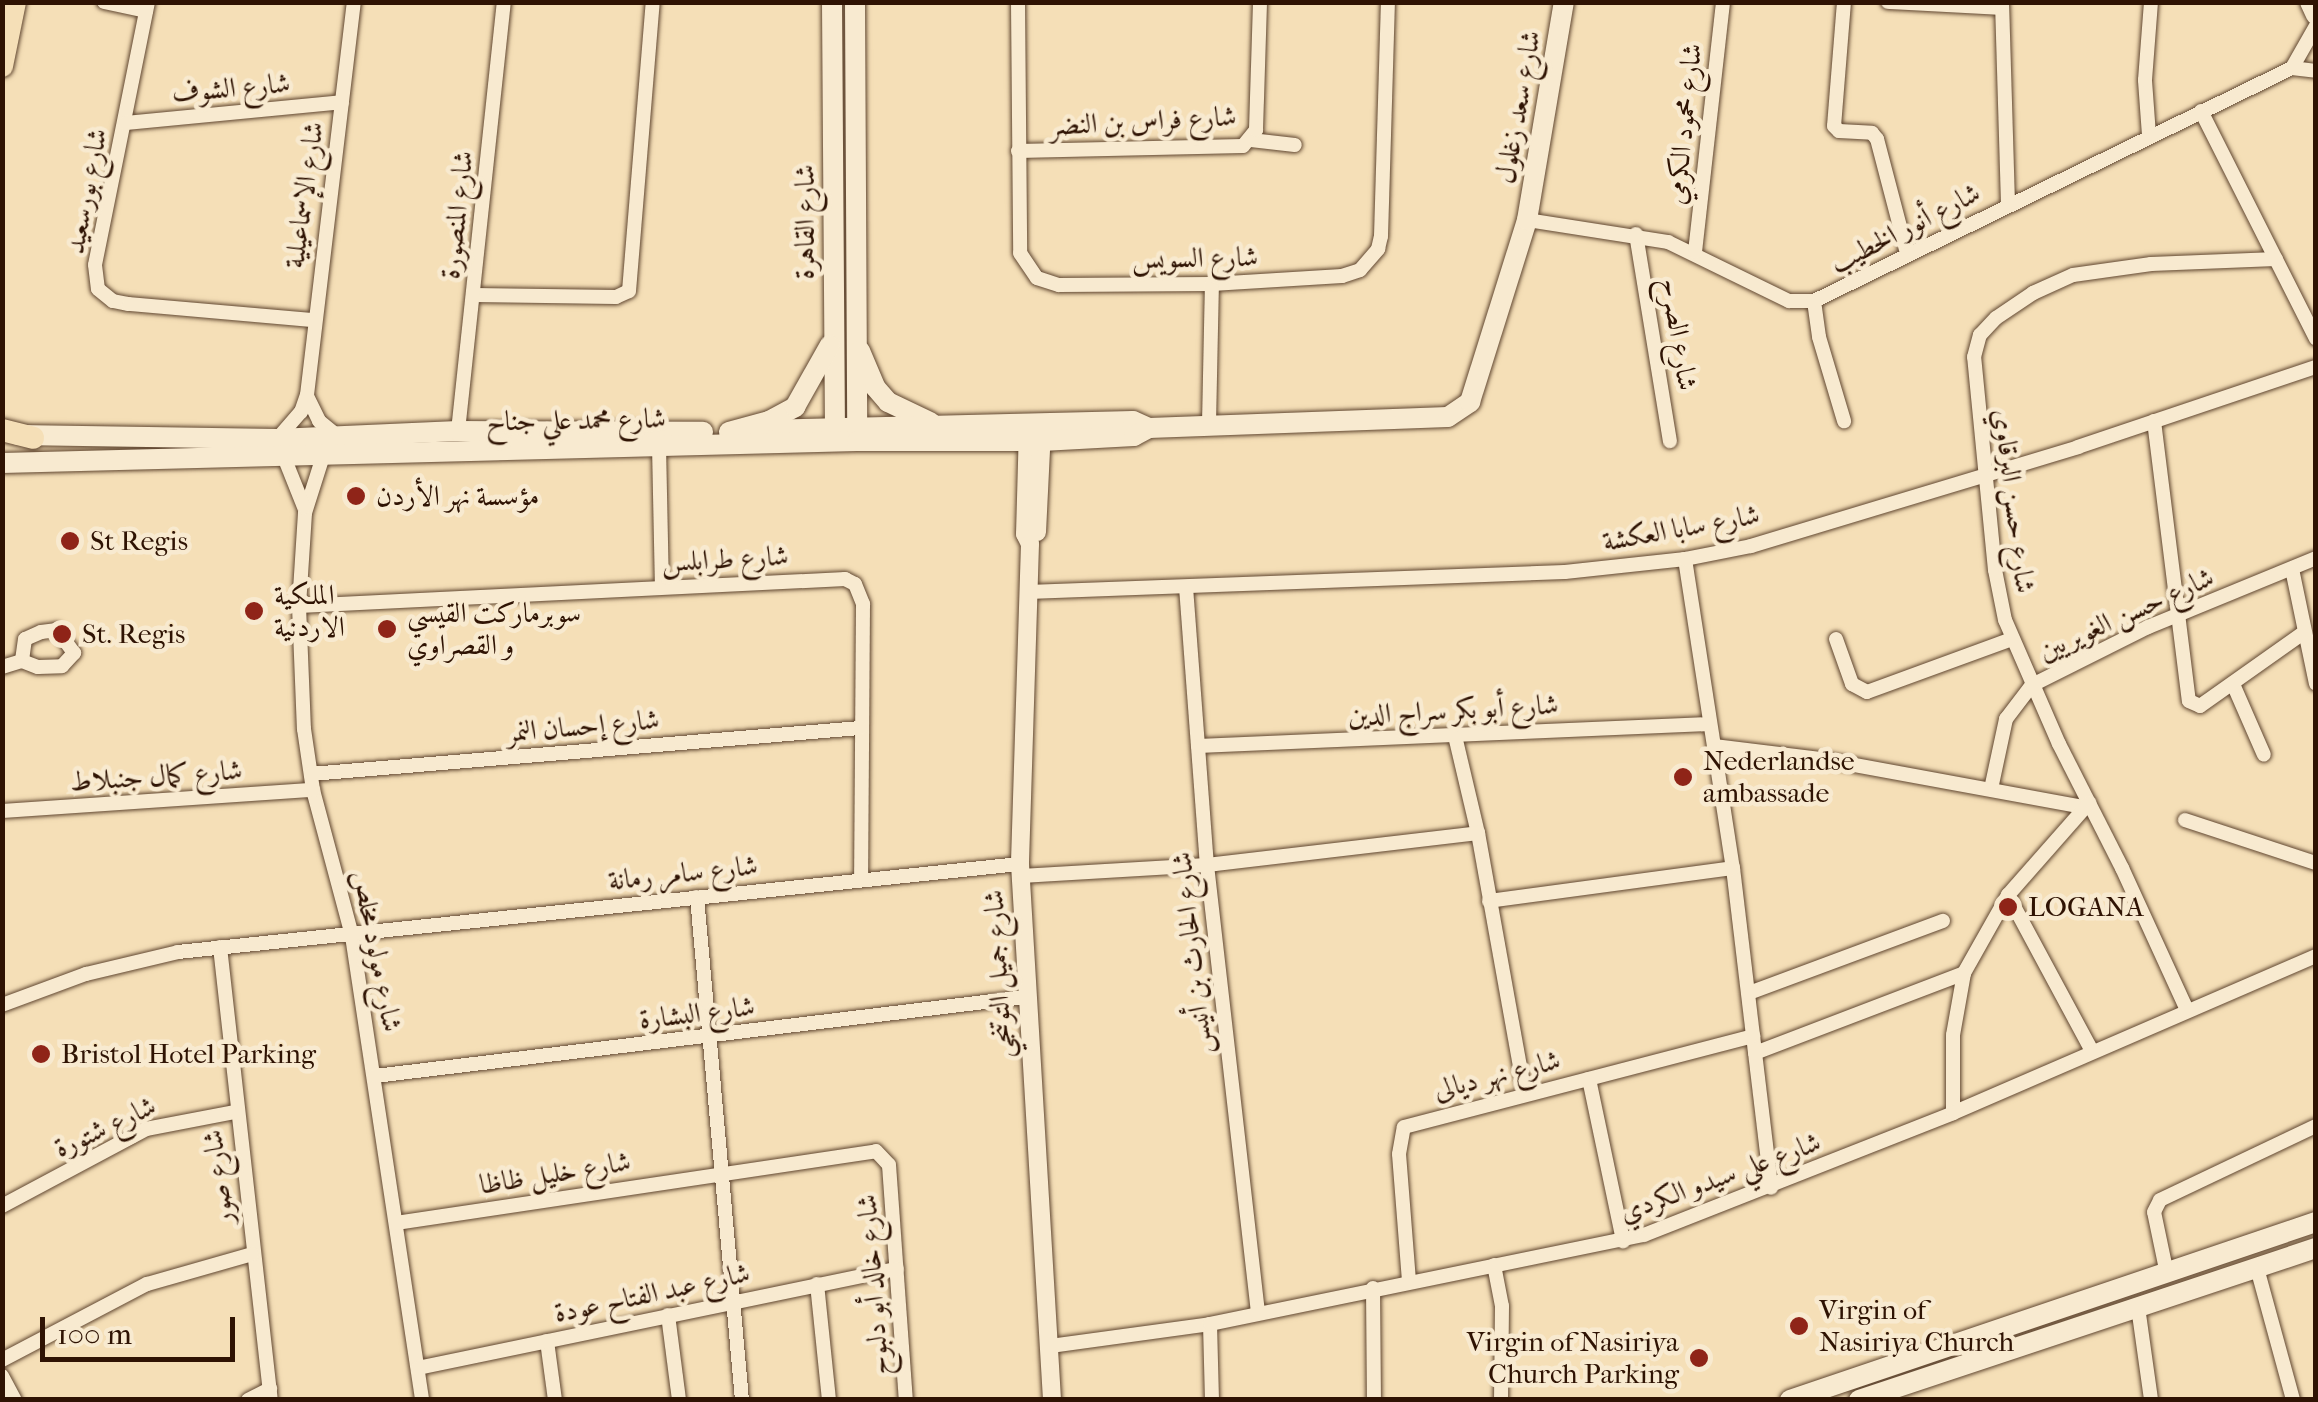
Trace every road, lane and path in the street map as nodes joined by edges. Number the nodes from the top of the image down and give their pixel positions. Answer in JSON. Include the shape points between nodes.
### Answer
{"nodes":[{"id":1,"x":15,"y":2,"type":"edge"},
{"id":2,"x":104,"y":2,"type":"edge"},
{"id":3,"x":354,"y":2,"type":"edge"},
{"id":4,"x":504,"y":2,"type":"edge"},
{"id":5,"x":653,"y":2,"type":"edge"},
{"id":6,"x":832,"y":2,"type":"edge"},
{"id":7,"x":855,"y":2,"type":"edge"},
{"id":8,"x":1018,"y":2,"type":"edge"},
{"id":9,"x":1260,"y":2,"type":"edge"},
{"id":10,"x":1388,"y":2,"type":"edge"},
{"id":11,"x":1564,"y":2,"type":"edge"},
{"id":12,"x":1723,"y":2,"type":"edge"},
{"id":13,"x":1844,"y":2,"type":"edge"},
{"id":14,"x":1888,"y":2,"type":"edge"},
{"id":15,"x":2152,"y":2,"type":"edge"},
{"id":16,"x":2310,"y":2,"type":"edge"},
{"id":17,"x":2002,"y":5,"type":"edge"},
{"id":18,"x":147,"y":7,"type":"edge"},
{"id":19,"x":2316,"y":15,"type":"edge"},
{"id":20,"x":2316,"y":26,"type":"edge"},
{"id":21,"x":2,"y":66,"type":"edge"},
{"id":22,"x":2292,"y":68,"type":"junction"},
{"id":23,"x":2316,"y":71,"type":"edge"},
{"id":24,"x":342,"y":102,"type":"junction"},
{"id":25,"x":2201,"y":111,"type":"junction"},
{"id":26,"x":124,"y":123,"type":"junction"},
{"id":27,"x":2149,"y":135,"type":"junction"},
{"id":28,"x":1251,"y":140,"type":"junction"},
{"id":29,"x":1295,"y":145,"type":"dead end"},
{"id":30,"x":1018,"y":151,"type":"junction"},
{"id":31,"x":2008,"y":205,"type":"junction"},
{"id":32,"x":1527,"y":220,"type":"junction"},
{"id":33,"x":1636,"y":234,"type":"junction"},
{"id":34,"x":1695,"y":252,"type":"junction"},
{"id":35,"x":1908,"y":253,"type":"junction"},
{"id":36,"x":2276,"y":258,"type":"junction"},
{"id":37,"x":1212,"y":284,"type":"junction"},
{"id":38,"x":474,"y":295,"type":"junction"},
{"id":39,"x":1814,"y":301,"type":"junction"},
{"id":40,"x":313,"y":320,"type":"junction"},
{"id":41,"x":2316,"y":339,"type":"edge"},
{"id":42,"x":855,"y":340,"type":"junction"},
{"id":43,"x":832,"y":341,"type":"junction"},
{"id":44,"x":2316,"y":367,"type":"edge"},
{"id":45,"x":307,"y":395,"type":"junction"},
{"id":46,"x":1844,"y":421,"type":"dead end"},
{"id":47,"x":2154,"y":421,"type":"junction"},
{"id":48,"x":1208,"y":424,"type":"junction"},
{"id":49,"x":942,"y":426,"type":"junction"},
{"id":50,"x":2,"y":431,"type":"edge"},
{"id":51,"x":458,"y":431,"type":"junction"},
{"id":52,"x":729,"y":432,"type":"junction"},
{"id":53,"x":1035,"y":433,"type":"junction"},
{"id":54,"x":857,"y":434,"type":"junction"},
{"id":55,"x":835,"y":435,"type":"junction"},
{"id":56,"x":339,"y":437,"type":"junction"},
{"id":57,"x":33,"y":438,"type":"joint"},
{"id":58,"x":1670,"y":440,"type":"dead end"},
{"id":59,"x":659,"y":446,"type":"junction"},
{"id":60,"x":280,"y":448,"type":"junction"},
{"id":61,"x":324,"y":453,"type":"junction"},
{"id":62,"x":2,"y":463,"type":"edge"},
{"id":63,"x":1984,"y":474,"type":"junction"},
{"id":64,"x":305,"y":513,"type":"junction"},
{"id":65,"x":2316,"y":558,"type":"edge"},
{"id":66,"x":1685,"y":559,"type":"junction"},
{"id":67,"x":2292,"y":569,"type":"junction"},
{"id":68,"x":662,"y":587,"type":"junction"},
{"id":69,"x":1186,"y":587,"type":"junction"},
{"id":70,"x":1028,"y":592,"type":"junction"},
{"id":71,"x":300,"y":606,"type":"junction"},
{"id":72,"x":2177,"y":616,"type":"junction"},
{"id":73,"x":2304,"y":633,"type":"junction"},
{"id":74,"x":1836,"y":638,"type":"dead end"},
{"id":75,"x":2012,"y":639,"type":"junction"},
{"id":76,"x":22,"y":661,"type":"dead end"},
{"id":77,"x":2,"y":668,"type":"edge"},
{"id":78,"x":2233,"y":684,"type":"junction"},
{"id":79,"x":2316,"y":684,"type":"edge"},
{"id":80,"x":2032,"y":685,"type":"junction"},
{"id":81,"x":1710,"y":724,"type":"junction"},
{"id":82,"x":860,"y":728,"type":"junction"},
{"id":83,"x":1455,"y":736,"type":"junction"},
{"id":84,"x":1198,"y":746,"type":"junction"},
{"id":85,"x":1714,"y":746,"type":"junction"},
{"id":86,"x":2264,"y":756,"type":"dead end"},
{"id":87,"x":312,"y":782,"type":"junction"},
{"id":88,"x":1991,"y":789,"type":"junction"},
{"id":89,"x":2086,"y":804,"type":"junction"},
{"id":90,"x":2,"y":812,"type":"edge"},
{"id":91,"x":2185,"y":820,"type":"dead end"},
{"id":92,"x":1478,"y":833,"type":"junction"},
{"id":93,"x":2316,"y":863,"type":"edge"},
{"id":94,"x":1207,"y":865,"type":"junction"},
{"id":95,"x":1733,"y":868,"type":"junction"},
{"id":96,"x":1020,"y":870,"type":"junction"},
{"id":97,"x":862,"y":878,"type":"junction"},
{"id":98,"x":2008,"y":895,"type":"junction"},
{"id":99,"x":697,"y":897,"type":"junction"},
{"id":100,"x":1490,"y":901,"type":"junction"},
{"id":101,"x":1943,"y":921,"type":"dead end"},
{"id":102,"x":352,"y":936,"type":"junction"},
{"id":103,"x":220,"y":947,"type":"junction"},
{"id":104,"x":2316,"y":956,"type":"edge"},
{"id":105,"x":1964,"y":974,"type":"junction"},
{"id":106,"x":1749,"y":994,"type":"junction"},
{"id":107,"x":1026,"y":998,"type":"junction"},
{"id":108,"x":2,"y":1005,"type":"edge"},
{"id":109,"x":2186,"y":1010,"type":"junction"},
{"id":110,"x":1753,"y":1036,"type":"junction"},
{"id":111,"x":709,"y":1038,"type":"junction"},
{"id":112,"x":2092,"y":1052,"type":"junction"},
{"id":113,"x":1755,"y":1054,"type":"junction"},
{"id":114,"x":375,"y":1076,"type":"junction"},
{"id":115,"x":1589,"y":1078,"type":"junction"},
{"id":116,"x":1525,"y":1094,"type":"junction"},
{"id":117,"x":235,"y":1112,"type":"junction"},
{"id":118,"x":1952,"y":1113,"type":"junction"},
{"id":119,"x":2316,"y":1126,"type":"edge"},
{"id":120,"x":720,"y":1174,"type":"junction"},
{"id":121,"x":1771,"y":1188,"type":"junction"},
{"id":122,"x":2,"y":1206,"type":"edge"},
{"id":123,"x":396,"y":1222,"type":"junction"},
{"id":124,"x":2316,"y":1222,"type":"edge"},
{"id":125,"x":1623,"y":1241,"type":"junction"},
{"id":126,"x":2242,"y":1248,"type":"junction"},
{"id":127,"x":2316,"y":1248,"type":"edge"},
{"id":128,"x":252,"y":1254,"type":"junction"},
{"id":129,"x":1494,"y":1265,"type":"junction"},
{"id":130,"x":896,"y":1269,"type":"junction"},
{"id":131,"x":2253,"y":1269,"type":"junction"},
{"id":132,"x":2167,"y":1274,"type":"junction"},
{"id":133,"x":1409,"y":1281,"type":"junction"},
{"id":134,"x":817,"y":1284,"type":"junction"},
{"id":135,"x":1373,"y":1288,"type":"junction"},
{"id":136,"x":732,"y":1302,"type":"junction"},
{"id":137,"x":2138,"y":1307,"type":"junction"},
{"id":138,"x":1258,"y":1313,"type":"junction"},
{"id":139,"x":668,"y":1314,"type":"junction"},
{"id":140,"x":1210,"y":1324,"type":"junction"},
{"id":141,"x":547,"y":1341,"type":"junction"},
{"id":142,"x":1050,"y":1346,"type":"junction"},
{"id":143,"x":2,"y":1360,"type":"edge"},
{"id":144,"x":418,"y":1368,"type":"junction"},
{"id":145,"x":2,"y":1376,"type":"edge"},
{"id":146,"x":271,"y":1394,"type":"edge"},
{"id":147,"x":15,"y":1400,"type":"edge"},
{"id":148,"x":248,"y":1400,"type":"edge"},
{"id":149,"x":422,"y":1400,"type":"edge"},
{"id":150,"x":555,"y":1400,"type":"edge"},
{"id":151,"x":678,"y":1400,"type":"edge"},
{"id":152,"x":742,"y":1400,"type":"edge"},
{"id":153,"x":829,"y":1400,"type":"edge"},
{"id":154,"x":906,"y":1400,"type":"edge"},
{"id":155,"x":1052,"y":1400,"type":"edge"},
{"id":156,"x":1212,"y":1400,"type":"edge"},
{"id":157,"x":1374,"y":1400,"type":"edge"},
{"id":158,"x":1501,"y":1400,"type":"edge"},
{"id":159,"x":1790,"y":1400,"type":"edge"},
{"id":160,"x":1859,"y":1400,"type":"edge"},
{"id":161,"x":2151,"y":1400,"type":"edge"},
{"id":162,"x":2293,"y":1400,"type":"edge"}],
"edges":[{"from":1,"to":21,"type":"main road"},
{"from":2,"to":18,"type":"street"},
{"from":3,"to":24,"type":"street","name":"شارع الإسماعيلية"},
{"from":4,"to":38,"type":"street","name":"شارع المنصورة"},
{"from":5,"to":38,"type":"street","via":[[629,292]]},
{"from":6,"to":43,"type":"main road","name":"شارع القاهرة"},
{"from":7,"to":42,"type":"main road","name":"شارع القاهرة"},
{"from":8,"to":30,"type":"street","name":"شارع السويس"},
{"from":9,"to":28,"type":"street","name":"شارع فراس بن النضر","via":[[1258,114]]},
{"from":10,"to":37,"type":"street","name":"شارع السويس","via":[[1382,217],[1372,258],[1342,276]]},
{"from":11,"to":32,"type":"main road","name":"شارع سعد زغلول"},
{"from":12,"to":34,"type":"street","name":"شارع محمود الكرمي"},
{"from":13,"to":35,"type":"street","via":[[1834,126],[1877,139]]},
{"from":14,"to":17,"type":"street"},
{"from":15,"to":27,"type":"street","via":[[2145,80]]},
{"from":16,"to":19,"type":"main road"},
{"from":17,"to":31,"type":"street"},
{"from":18,"to":26,"type":"street","name":"شارع بورسعيد"},
{"from":20,"to":22,"type":"street"},
{"from":22,"to":23,"type":"street"},
{"from":22,"to":25,"type":"street","name":"شارع أنور الخطيب"},
{"from":24,"to":26,"type":"street","name":"شارع الشوف"},
{"from":24,"to":40,"type":"street","name":"شارع الإسماعيلية"},
{"from":25,"to":27,"type":"street","name":"شارع أنور الخطيب"},
{"from":25,"to":36,"type":"street"},
{"from":26,"to":40,"type":"street","name":"شارع بورسعيد","via":[[96,265],[104,297]]},
{"from":27,"to":31,"type":"street","name":"شارع أنور الخطيب"},
{"from":28,"to":29,"type":"street"},
{"from":28,"to":30,"type":"street","name":"شارع فراس بن النضر","via":[[1225,147]]},
{"from":30,"to":37,"type":"street","name":"شارع السويس","via":[[1020,253],[1037,278],[1059,284]]},
{"from":31,"to":35,"type":"street","name":"شارع أنور الخطيب"},
{"from":32,"to":33,"type":"street","name":"شارع أنور الخطيب"},
{"from":32,"to":48,"type":"main road","name":"شارع محمد علي جناح","via":[[1463,409],[1448,417]]},
{"from":33,"to":34,"type":"street","name":"شارع أنور الخطيب"},
{"from":33,"to":58,"type":"street","name":"شارع الصرح"},
{"from":34,"to":39,"type":"street","name":"شارع أنور الخطيب","via":[[1774,295]]},
{"from":35,"to":39,"type":"street","name":"شارع أنور الخطيب"},
{"from":36,"to":41,"type":"street"},
{"from":36,"to":63,"type":"street","name":"شارع حسن البرقاوي","via":[[2088,271],[2008,309],[1976,343]]},
{"from":37,"to":48,"type":"street"},
{"from":38,"to":51,"type":"street","name":"شارع المنصورة"},
{"from":39,"to":46,"type":"street"},
{"from":40,"to":45,"type":"street","name":"شارع الإسماعيلية"},
{"from":42,"to":49,"type":"main road","via":[[888,402]]},
{"from":42,"to":54,"type":"main road","name":"شارع القاهرة"},
{"from":43,"to":52,"type":"main road","via":[[795,407]]},
{"from":43,"to":55,"type":"main road","name":"شارع القاهرة"},
{"from":44,"to":47,"type":"street","name":"شارع سابا العكشة"},
{"from":45,"to":56,"type":"street","via":[[319,421]]},
{"from":45,"to":60,"type":"street","name":"شارع الإسماعيلية"},
{"from":47,"to":63,"type":"street","name":"شارع سابا العكشة"},
{"from":47,"to":72,"type":"street"},
{"from":48,"to":53,"type":"main road","name":"شارع محمد علي جناح","via":[[1149,428],[1132,421]]},
{"from":49,"to":53,"type":"main road","name":"شارع محمد علي جناح"},
{"from":49,"to":54,"type":"main road","name":"شارع محمد علي جناح"},
{"from":50,"to":57,"type":"main road"},
{"from":51,"to":52,"type":"main road","name":"شارع محمد علي جناح"},
{"from":51,"to":56,"type":"main road","name":"شارع محمد علي جناح"},
{"from":52,"to":55,"type":"main road","name":"شارع محمد علي جناح"},
{"from":53,"to":54,"type":"main road","name":"شارع محمد علي جناح"},
{"from":53,"to":70,"type":"street","name":"شارع جميل التوتنجي","via":[[1025,534]]},
{"from":54,"to":55,"type":"main road","name":"شارع محمد علي جناح"},
{"from":55,"to":59,"type":"main road","name":"شارع محمد علي جناح"},
{"from":56,"to":60,"type":"main road","name":"شارع محمد علي جناح"},
{"from":57,"to":60,"type":"main road","name":"شارع محمد علي جناح"},
{"from":59,"to":61,"type":"main road","name":"شارع محمد علي جناح"},
{"from":59,"to":68,"type":"street"},
{"from":60,"to":61,"type":"main road","name":"شارع محمد علي جناح"},
{"from":60,"to":62,"type":"main road","name":"شارع محمد علي جناح"},
{"from":60,"to":64,"type":"street","name":"شارع مولود مخلص"},
{"from":61,"to":64,"type":"street","name":"شارع مولود مخلص"},
{"from":63,"to":66,"type":"street","name":"شارع سابا العكشة","via":[[1751,546]]},
{"from":63,"to":75,"type":"street","name":"شارع حسن البرقاوي","via":[[1994,570]]},
{"from":64,"to":71,"type":"street","name":"شارع مولود مخلص"},
{"from":65,"to":67,"type":"street","name":"شارع حسن الغويريين"},
{"from":66,"to":69,"type":"street","name":"شارع سابا العكشة","via":[[1565,572]]},
{"from":66,"to":81,"type":"street"},
{"from":67,"to":72,"type":"street","name":"شارع حسن الغويريين"},
{"from":67,"to":73,"type":"street"},
{"from":68,"to":71,"type":"street","name":"شارع طرابلس"},
{"from":68,"to":82,"type":"street","name":"شارع طرابلس","via":[[845,579],[855,584],[863,604]]},
{"from":69,"to":70,"type":"street","name":"شارع سابا العكشة"},
{"from":69,"to":84,"type":"street","name":"شارع الحارث بن أنيس"},
{"from":70,"to":96,"type":"street","name":"شارع جميل التوتنجي"},
{"from":71,"to":87,"type":"street","name":"شارع مولود مخلص"},
{"from":72,"to":78,"type":"street","via":[[2188,701],[2200,706]]},
{"from":72,"to":80,"type":"street","name":"شارع حسن الغويريين"},
{"from":73,"to":78,"type":"street"},
{"from":73,"to":79,"type":"street"},
{"from":74,"to":75,"type":"street","via":[[1852,684],[1867,692]]},
{"from":75,"to":80,"type":"street","name":"شارع حسن البرقاوي"},
{"from":76,"to":77,"type":"street"},
{"from":78,"to":86,"type":"street"},
{"from":80,"to":88,"type":"street","name":"شارع حسن الغويريين","via":[[2006,720]]},
{"from":80,"to":89,"type":"street","name":"شارع حسن البرقاوي"},
{"from":81,"to":83,"type":"street","name":"شارع أبو بكر سراج الدين"},
{"from":81,"to":85,"type":"street"},
{"from":82,"to":87,"type":"street","name":"شارع إحسان النمر"},
{"from":82,"to":97,"type":"street","name":"شارع طرابلس"},
{"from":83,"to":84,"type":"street","name":"شارع أبو بكر سراج الدين"},
{"from":83,"to":92,"type":"street"},
{"from":84,"to":94,"type":"street","name":"شارع الحارث بن أنيس"},
{"from":85,"to":88,"type":"street"},
{"from":85,"to":95,"type":"street"},
{"from":87,"to":90,"type":"street","name":"شارع كمال جنبلاط"},
{"from":87,"to":102,"type":"street","name":"شارع مولود مخلص"},
{"from":88,"to":89,"type":"street"},
{"from":89,"to":98,"type":"street"},
{"from":89,"to":109,"type":"street","name":"شارع حسن البرقاوي"},
{"from":91,"to":93,"type":"street"},
{"from":92,"to":94,"type":"street","name":"شارع سامر رمانة"},
{"from":92,"to":100,"type":"street"},
{"from":94,"to":96,"type":"street","name":"شارع سامر رمانة"},
{"from":94,"to":138,"type":"street","name":"شارع الحارث بن أنيس"},
{"from":95,"to":100,"type":"street"},
{"from":95,"to":106,"type":"street"},
{"from":96,"to":97,"type":"street","name":"شارع سامر رمانة"},
{"from":96,"to":107,"type":"street","name":"شارع جميل التوتنجي"},
{"from":97,"to":99,"type":"street","name":"شارع سامر رمانة"},
{"from":98,"to":105,"type":"street"},
{"from":98,"to":112,"type":"street"},
{"from":99,"to":102,"type":"street","name":"شارع سامر رمانة"},
{"from":99,"to":111,"type":"street"},
{"from":100,"to":116,"type":"street"},
{"from":101,"to":106,"type":"street"},
{"from":102,"to":103,"type":"street","name":"شارع سامر رمانة"},
{"from":102,"to":114,"type":"street","name":"شارع مولود مخلص"},
{"from":103,"to":108,"type":"street","name":"شارع سامر رمانة","via":[[132,960]]},
{"from":103,"to":117,"type":"street","name":"شارع صور"},
{"from":104,"to":109,"type":"street","name":"شارع علي سيدو الكردي"},
{"from":105,"to":113,"type":"street"},
{"from":105,"to":118,"type":"street","via":[[1952,1034]]},
{"from":106,"to":110,"type":"street"},
{"from":107,"to":111,"type":"street","name":"شارع البشارة"},
{"from":107,"to":142,"type":"street","name":"شارع جميل التوتنجي"},
{"from":109,"to":112,"type":"street","name":"شارع علي سيدو الكردي"},
{"from":110,"to":113,"type":"street"},
{"from":110,"to":115,"type":"street","name":"شارع نهر ديالى"},
{"from":111,"to":114,"type":"street","name":"شارع البشارة"},
{"from":111,"to":120,"type":"street"},
{"from":112,"to":118,"type":"street","name":"شارع علي سيدو الكردي"},
{"from":113,"to":121,"type":"street"},
{"from":114,"to":123,"type":"street","name":"شارع مولود مخلص"},
{"from":115,"to":116,"type":"street","name":"شارع نهر ديالى"},
{"from":115,"to":125,"type":"street"},
{"from":116,"to":133,"type":"street","name":"شارع نهر ديالى","via":[[1404,1128],[1399,1154]]},
{"from":117,"to":122,"type":"street","name":"شارع شتورة","via":[[146,1129]]},
{"from":117,"to":128,"type":"street","name":"شارع صور"},
{"from":118,"to":121,"type":"street","name":"شارع علي سيدو الكردي"},
{"from":119,"to":132,"type":"street","via":[[2160,1200],[2154,1212]]},
{"from":120,"to":123,"type":"street","name":"شارع خليل ظاظا"},
{"from":120,"to":130,"type":"street","name":"شارع خالد أبو دلبوح","via":[[871,1150],[882,1154],[889,1165]]},
{"from":120,"to":136,"type":"street"},
{"from":121,"to":125,"type":"street","name":"شارع علي سيدو الكردي"},
{"from":123,"to":144,"type":"street","name":"شارع مولود مخلص"},
{"from":124,"to":126,"type":"main road"},
{"from":125,"to":129,"type":"street","name":"شارع علي سيدو الكردي"},
{"from":126,"to":131,"type":"main road"},
{"from":126,"to":132,"type":"main road"},
{"from":127,"to":131,"type":"main road"},
{"from":128,"to":143,"type":"street","via":[[147,1284]]},
{"from":128,"to":146,"type":"street","name":"شارع صور"},
{"from":129,"to":133,"type":"street","name":"شارع علي سيدو الكردي"},
{"from":129,"to":158,"type":"street","via":[[1502,1306]]},
{"from":130,"to":134,"type":"street","name":"شارع عبد الفتاح عودة"},
{"from":130,"to":154,"type":"street","name":"شارع خالد أبو دلبوح"},
{"from":131,"to":137,"type":"main road"},
{"from":131,"to":162,"type":"street"},
{"from":132,"to":159,"type":"main road"},
{"from":133,"to":135,"type":"street","name":"شارع علي سيدو الكردي"},
{"from":134,"to":136,"type":"street","name":"شارع عبد الفتاح عودة"},
{"from":134,"to":153,"type":"street"},
{"from":135,"to":138,"type":"street","name":"شارع علي سيدو الكردي"},
{"from":135,"to":157,"type":"street"},
{"from":136,"to":139,"type":"street","name":"شارع عبد الفتاح عودة"},
{"from":136,"to":152,"type":"street"},
{"from":137,"to":160,"type":"main road"},
{"from":137,"to":161,"type":"street"},
{"from":138,"to":140,"type":"street","name":"شارع علي سيدو الكردي"},
{"from":139,"to":141,"type":"street","name":"شارع عبد الفتاح عودة"},
{"from":139,"to":151,"type":"street"},
{"from":140,"to":142,"type":"street","name":"شارع علي سيدو الكردي"},
{"from":140,"to":156,"type":"street"},
{"from":141,"to":144,"type":"street","name":"شارع عبد الفتاح عودة"},
{"from":141,"to":150,"type":"street"},
{"from":142,"to":155,"type":"street","name":"شارع جميل التوتنجي"},
{"from":144,"to":149,"type":"street","name":"شارع مولود مخلص"},
{"from":145,"to":147,"type":"street"},
{"from":146,"to":148,"type":"street"}]}
